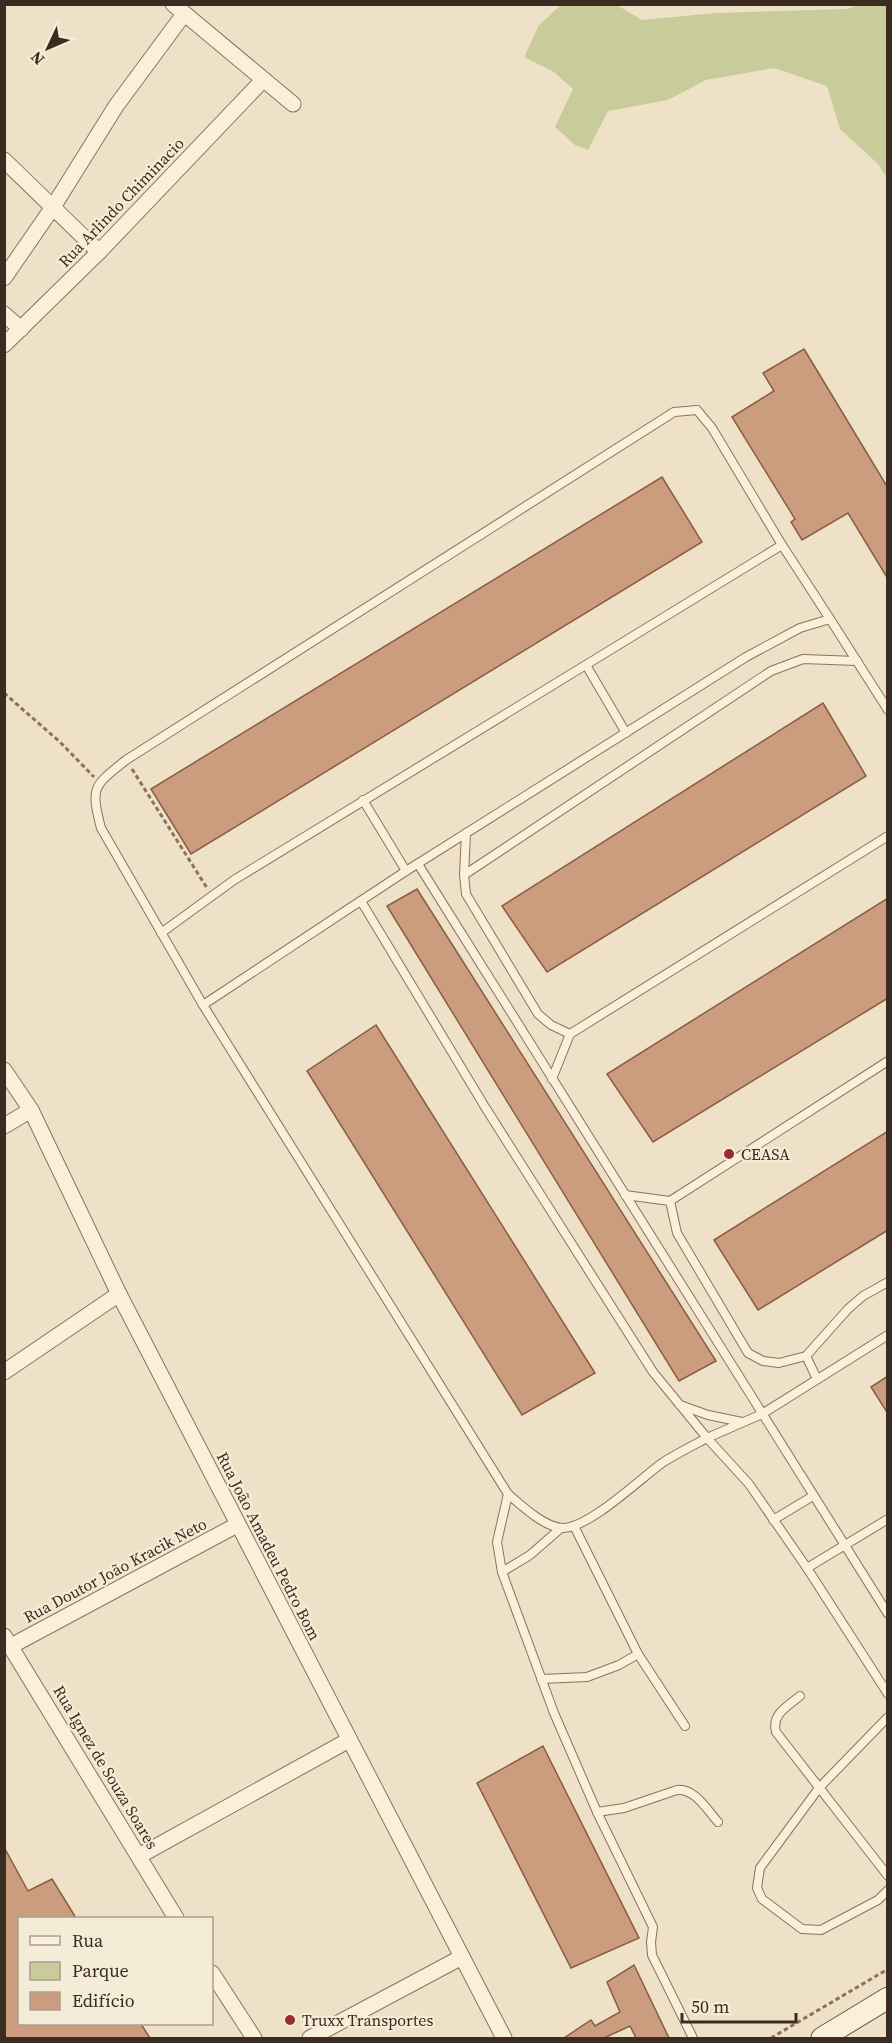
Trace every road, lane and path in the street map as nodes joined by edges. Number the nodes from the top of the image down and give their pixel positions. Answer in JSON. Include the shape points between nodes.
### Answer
{"nodes":[{"id":1,"x":179,"y":9,"type":"edge"},
{"id":2,"x":262,"y":81,"type":"junction"},
{"id":3,"x":293,"y":105,"type":"dead end"},
{"id":4,"x":4,"y":160,"type":"edge"},
{"id":5,"x":53,"y":207,"type":"junction"},
{"id":6,"x":99,"y":252,"type":"junction"},
{"id":7,"x":4,"y":278,"type":"edge"},
{"id":8,"x":4,"y":314,"type":"edge"},
{"id":9,"x":21,"y":329,"type":"junction"},
{"id":10,"x":4,"y":345,"type":"edge"},
{"id":11,"x":782,"y":545,"type":"junction"},
{"id":12,"x":830,"y":619,"type":"junction"},
{"id":13,"x":856,"y":661,"type":"junction"},
{"id":14,"x":586,"y":664,"type":"junction"},
{"id":15,"x":4,"y":693,"type":"edge"},
{"id":16,"x":888,"y":710,"type":"edge"},
{"id":17,"x":626,"y":733,"type":"junction"},
{"id":18,"x":126,"y":760,"type":"junction"},
{"id":19,"x":99,"y":783,"type":"junction"},
{"id":20,"x":363,"y":800,"type":"junction"},
{"id":21,"x":466,"y":833,"type":"junction"},
{"id":22,"x":888,"y":836,"type":"edge"},
{"id":23,"x":418,"y":864,"type":"junction"},
{"id":24,"x":406,"y":871,"type":"junction"},
{"id":25,"x":464,"y":875,"type":"junction"},
{"id":26,"x":212,"y":895,"type":"junction"},
{"id":27,"x":361,"y":901,"type":"junction"},
{"id":28,"x":161,"y":933,"type":"junction"},
{"id":29,"x":203,"y":1005,"type":"junction"},
{"id":30,"x":570,"y":1034,"type":"junction"},
{"id":31,"x":888,"y":1060,"type":"edge"},
{"id":32,"x":4,"y":1070,"type":"edge"},
{"id":33,"x":552,"y":1078,"type":"junction"},
{"id":34,"x":31,"y":1110,"type":"junction"},
{"id":35,"x":4,"y":1126,"type":"edge"},
{"id":36,"x":625,"y":1195,"type":"junction"},
{"id":37,"x":670,"y":1201,"type":"junction"},
{"id":38,"x":888,"y":1282,"type":"edge"},
{"id":39,"x":119,"y":1294,"type":"junction"},
{"id":40,"x":888,"y":1335,"type":"edge"},
{"id":41,"x":806,"y":1356,"type":"junction"},
{"id":42,"x":4,"y":1372,"type":"edge"},
{"id":43,"x":817,"y":1379,"type":"junction"},
{"id":44,"x":679,"y":1404,"type":"junction"},
{"id":45,"x":762,"y":1413,"type":"junction"},
{"id":46,"x":742,"y":1422,"type":"junction"},
{"id":47,"x":707,"y":1438,"type":"junction"},
{"id":48,"x":508,"y":1494,"type":"junction"},
{"id":49,"x":813,"y":1496,"type":"junction"},
{"id":50,"x":888,"y":1519,"type":"edge"},
{"id":51,"x":773,"y":1520,"type":"junction"},
{"id":52,"x":237,"y":1525,"type":"junction"},
{"id":53,"x":574,"y":1526,"type":"junction"},
{"id":54,"x":561,"y":1528,"type":"junction"},
{"id":55,"x":844,"y":1545,"type":"junction"},
{"id":56,"x":807,"y":1568,"type":"junction"},
{"id":57,"x":502,"y":1572,"type":"junction"},
{"id":58,"x":888,"y":1614,"type":"edge"},
{"id":59,"x":8,"y":1641,"type":"edge"},
{"id":60,"x":638,"y":1654,"type":"junction"},
{"id":61,"x":541,"y":1678,"type":"junction"},
{"id":62,"x":888,"y":1694,"type":"edge"},
{"id":63,"x":800,"y":1696,"type":"dead end"},
{"id":64,"x":888,"y":1717,"type":"edge"},
{"id":65,"x":685,"y":1726,"type":"dead end"},
{"id":66,"x":349,"y":1740,"type":"junction"},
{"id":67,"x":819,"y":1788,"type":"junction"},
{"id":68,"x":597,"y":1812,"type":"junction"},
{"id":69,"x":718,"y":1822,"type":"dead end"},
{"id":70,"x":139,"y":1856,"type":"junction"},
{"id":71,"x":888,"y":1876,"type":"edge"},
{"id":72,"x":888,"y":1890,"type":"edge"},
{"id":73,"x":175,"y":1917,"type":"edge"},
{"id":74,"x":462,"y":1957,"type":"junction"},
{"id":75,"x":888,"y":1969,"type":"edge"},
{"id":76,"x":213,"y":1975,"type":"edge"},
{"id":77,"x":888,"y":1998,"type":"edge"},
{"id":78,"x":254,"y":2038,"type":"edge"},
{"id":79,"x":310,"y":2038,"type":"edge"},
{"id":80,"x":504,"y":2038,"type":"edge"},
{"id":81,"x":693,"y":2038,"type":"edge"},
{"id":82,"x":771,"y":2038,"type":"edge"},
{"id":83,"x":822,"y":2038,"type":"edge"}],
"edges":[{"from":1,"to":2,"type":"street"},
{"from":1,"to":5,"type":"street"},
{"from":2,"to":3,"type":"street"},
{"from":2,"to":6,"type":"street","name":"Rua Arlindo Chiminacio"},
{"from":4,"to":5,"type":"street"},
{"from":5,"to":6,"type":"street"},
{"from":5,"to":7,"type":"street"},
{"from":6,"to":9,"type":"street","name":"Rua Arlindo Chiminacio"},
{"from":8,"to":9,"type":"street"},
{"from":9,"to":10,"type":"street","name":"Rua Arlindo Chiminacio"},
{"from":11,"to":12,"type":"lane"},
{"from":11,"to":14,"type":"lane"},
{"from":11,"to":18,"type":"lane","via":[[712,428],[697,410],[674,412]]},
{"from":12,"to":13,"type":"lane"},
{"from":12,"to":17,"type":"lane","via":[[800,628],[746,657]]},
{"from":13,"to":16,"type":"lane"},
{"from":13,"to":25,"type":"lane","via":[[803,659],[771,671]]},
{"from":14,"to":17,"type":"lane"},
{"from":14,"to":20,"type":"lane"},
{"from":15,"to":19,"type":"path"},
{"from":17,"to":21,"type":"lane"},
{"from":18,"to":19,"type":"lane"},
{"from":18,"to":26,"type":"path"},
{"from":19,"to":28,"type":"lane","via":[[94,802],[101,828]]},
{"from":20,"to":24,"type":"lane"},
{"from":20,"to":26,"type":"lane"},
{"from":21,"to":23,"type":"lane"},
{"from":21,"to":25,"type":"lane"},
{"from":22,"to":30,"type":"lane"},
{"from":23,"to":24,"type":"lane"},
{"from":23,"to":33,"type":"lane"},
{"from":24,"to":27,"type":"lane"},
{"from":25,"to":30,"type":"lane","via":[[466,894],[538,1014]]},
{"from":26,"to":28,"type":"lane"},
{"from":27,"to":29,"type":"lane"},
{"from":27,"to":44,"type":"lane","via":[[485,1107],[653,1372]]},
{"from":28,"to":29,"type":"lane"},
{"from":29,"to":48,"type":"lane"},
{"from":30,"to":33,"type":"lane"},
{"from":31,"to":37,"type":"lane"},
{"from":32,"to":34,"type":"street","name":"Rua João Amadeu Pedro Bom"},
{"from":33,"to":36,"type":"lane"},
{"from":34,"to":35,"type":"street"},
{"from":34,"to":39,"type":"street","name":"Rua João Amadeu Pedro Bom"},
{"from":36,"to":37,"type":"lane"},
{"from":36,"to":45,"type":"lane"},
{"from":37,"to":41,"type":"lane","via":[[677,1233],[748,1353],[763,1361],[779,1363]]},
{"from":38,"to":41,"type":"lane","via":[[848,1309]]},
{"from":39,"to":42,"type":"street"},
{"from":39,"to":52,"type":"street","name":"Rua João Amadeu Pedro Bom"},
{"from":40,"to":43,"type":"lane"},
{"from":41,"to":43,"type":"lane"},
{"from":43,"to":45,"type":"lane"},
{"from":44,"to":46,"type":"lane"},
{"from":44,"to":47,"type":"lane"},
{"from":45,"to":46,"type":"lane"},
{"from":45,"to":49,"type":"lane"},
{"from":46,"to":47,"type":"lane"},
{"from":47,"to":51,"type":"lane","via":[[748,1484]]},
{"from":47,"to":53,"type":"lane","via":[[664,1462],[594,1516]]},
{"from":48,"to":54,"type":"lane","via":[[534,1516]]},
{"from":48,"to":57,"type":"lane","via":[[497,1542]]},
{"from":49,"to":51,"type":"lane"},
{"from":49,"to":55,"type":"lane"},
{"from":50,"to":55,"type":"lane"},
{"from":51,"to":56,"type":"lane"},
{"from":52,"to":59,"type":"street","name":"Rua Doutor João Kracik Neto"},
{"from":52,"to":66,"type":"street","name":"Rua João Amadeu Pedro Bom"},
{"from":53,"to":54,"type":"lane"},
{"from":53,"to":60,"type":"lane"},
{"from":54,"to":57,"type":"lane","via":[[530,1555]]},
{"from":55,"to":56,"type":"lane"},
{"from":55,"to":58,"type":"lane"},
{"from":56,"to":62,"type":"lane"},
{"from":57,"to":61,"type":"lane"},
{"from":59,"to":70,"type":"street","name":"Rua Ignez de Souza Soares"},
{"from":60,"to":61,"type":"lane","via":[[587,1677]]},
{"from":60,"to":65,"type":"lane"},
{"from":61,"to":68,"type":"lane"},
{"from":63,"to":67,"type":"lane","via":[[776,1717],[774,1724]]},
{"from":64,"to":67,"type":"lane"},
{"from":66,"to":70,"type":"street"},
{"from":66,"to":74,"type":"street","name":"Rua João Amadeu Pedro Bom"},
{"from":67,"to":71,"type":"lane"},
{"from":67,"to":72,"type":"lane","via":[[760,1868],[757,1888],[762,1899],[802,1929],[821,1930],[878,1900]]},
{"from":68,"to":69,"type":"lane","via":[[624,1808],[684,1789]]},
{"from":68,"to":81,"type":"lane","via":[[653,1927],[652,1955]]},
{"from":70,"to":73,"type":"street","name":"Rua Ignez de Souza Soares"},
{"from":74,"to":79,"type":"street"},
{"from":74,"to":80,"type":"street","name":"Rua João Amadeu Pedro Bom"},
{"from":75,"to":82,"type":"path"},
{"from":76,"to":78,"type":"street"},
{"from":77,"to":83,"type":"main road"}]}
